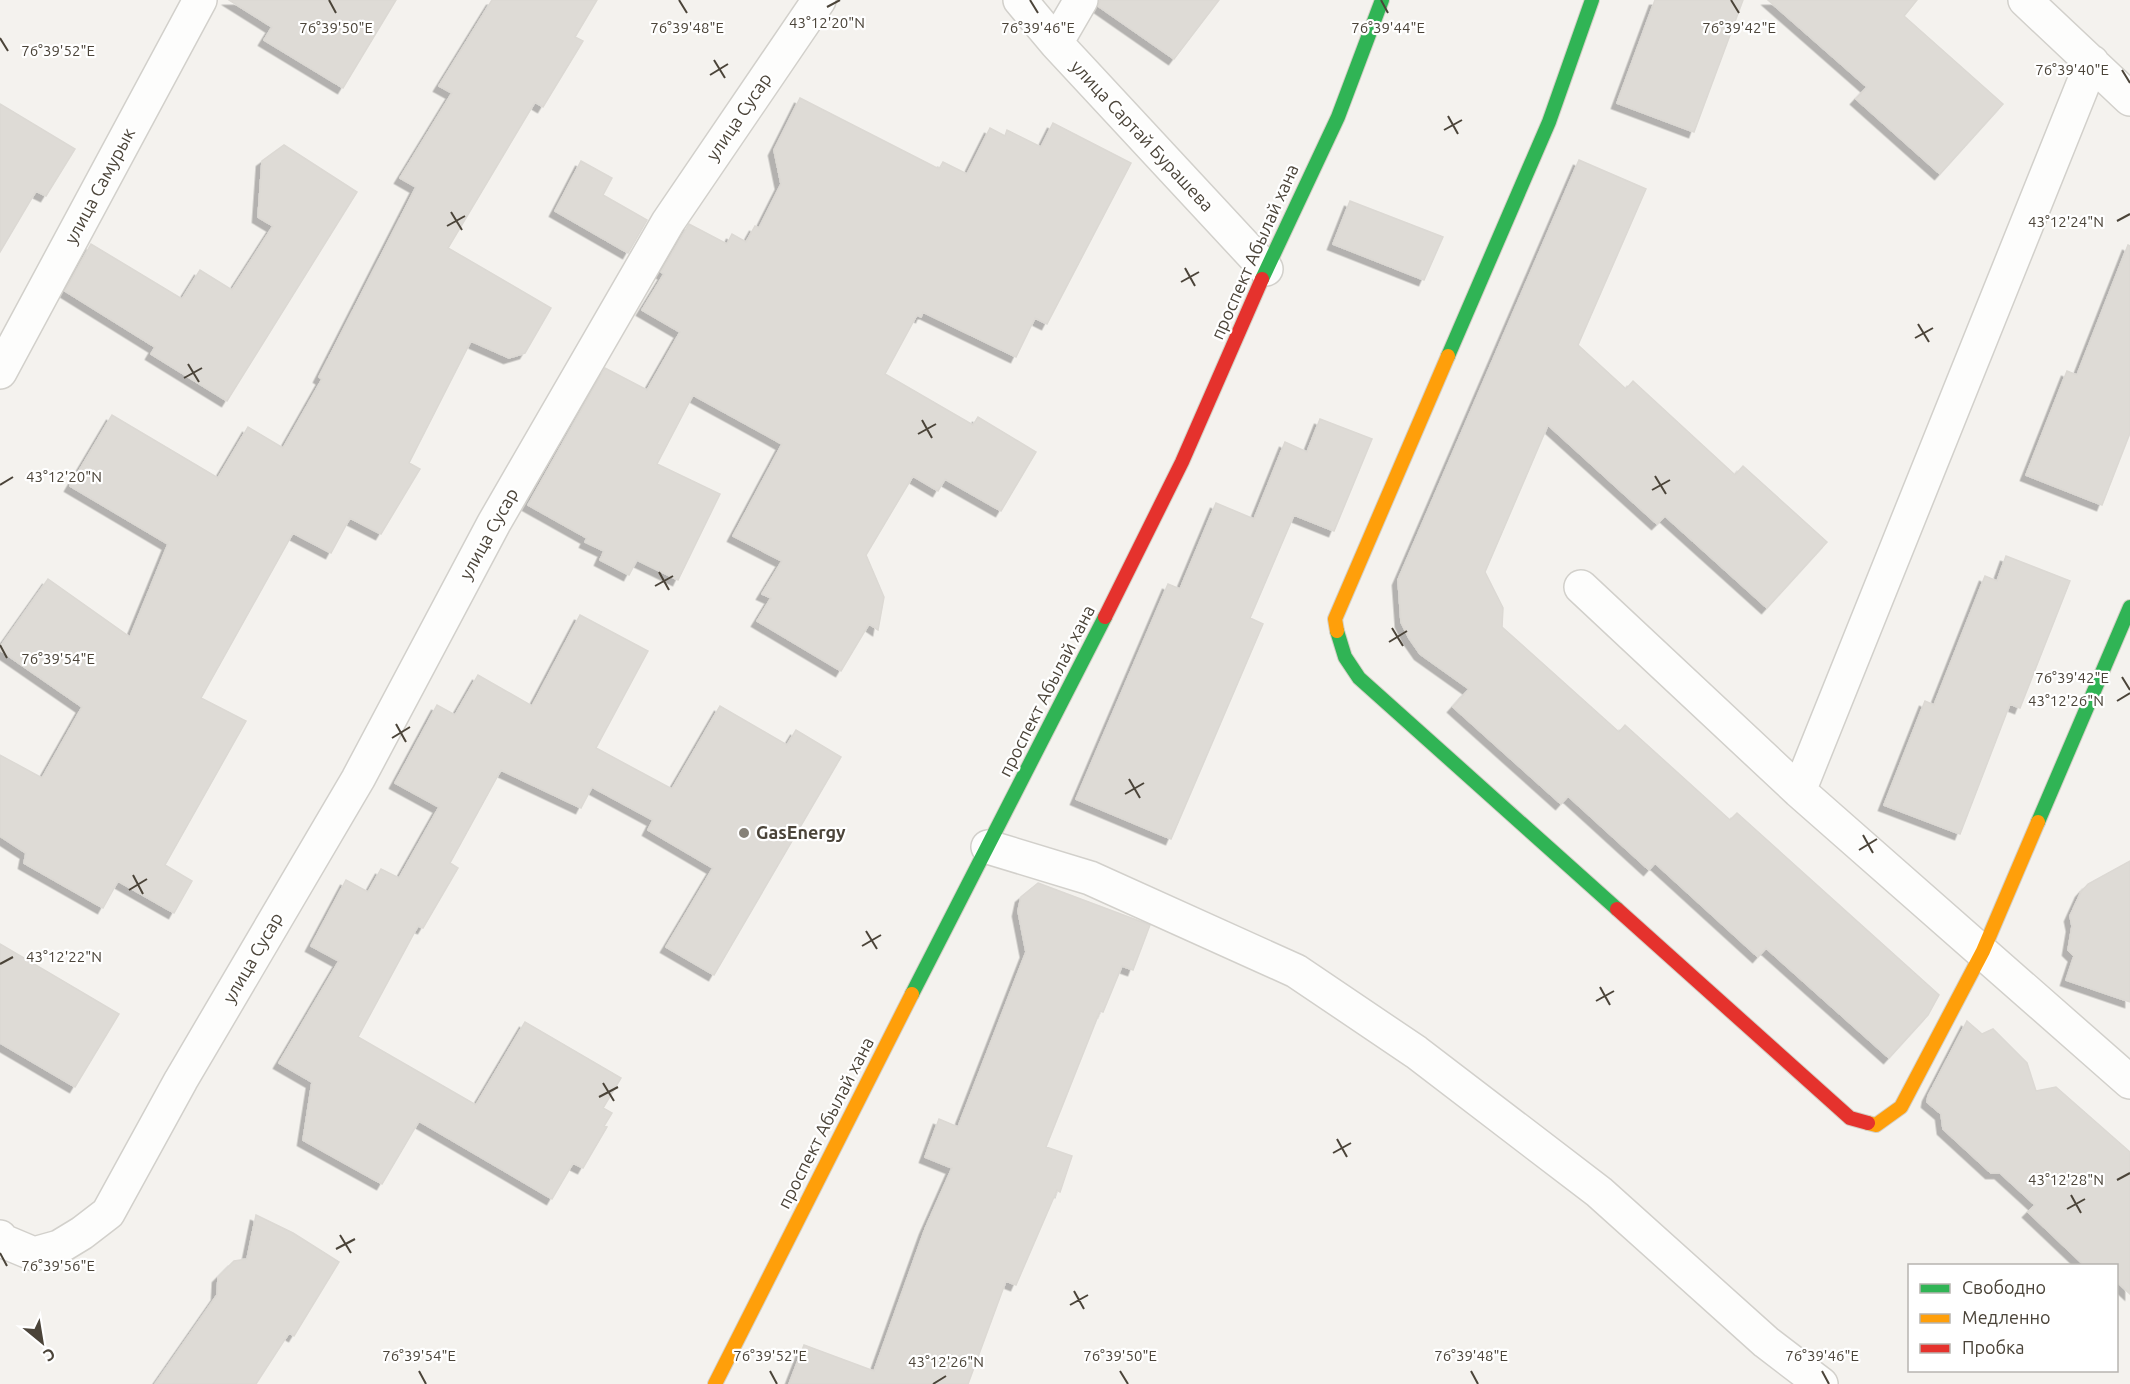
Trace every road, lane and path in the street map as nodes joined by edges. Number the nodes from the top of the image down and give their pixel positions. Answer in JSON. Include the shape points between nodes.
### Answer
{"nodes":[{"id":1,"x":200,"y":0,"type":"edge"},
{"id":2,"x":819,"y":0,"type":"edge"},
{"id":3,"x":1020,"y":0,"type":"edge"},
{"id":4,"x":1081,"y":0,"type":"edge"},
{"id":5,"x":1382,"y":0,"type":"edge"},
{"id":6,"x":1592,"y":0,"type":"edge"},
{"id":7,"x":2025,"y":0,"type":"edge"},
{"id":8,"x":1056,"y":43,"type":"junction"},
{"id":9,"x":2092,"y":62,"type":"junction"},
{"id":10,"x":2130,"y":99,"type":"edge"},
{"id":11,"x":1266,"y":269,"type":"junction"},
{"id":12,"x":0,"y":372,"type":"edge"},
{"id":13,"x":1581,"y":587,"type":"dead end"},
{"id":14,"x":2130,"y":607,"type":"edge"},
{"id":15,"x":1799,"y":791,"type":"junction"},
{"id":16,"x":988,"y":847,"type":"junction"},
{"id":17,"x":1983,"y":951,"type":"junction"},
{"id":18,"x":2130,"y":1082,"type":"edge"},
{"id":19,"x":0,"y":1237,"type":"edge"},
{"id":20,"x":715,"y":1384,"type":"edge"},
{"id":21,"x":1821,"y":1384,"type":"edge"}],
"edges":[{"from":1,"to":12,"type":"street","name":"улица Самурык"},
{"from":2,"to":19,"type":"street","name":"улица Сусар","via":[[668,222],[494,523],[358,779],[108,1212],[82,1233],[34,1254]]},
{"from":3,"to":8,"type":"street","name":"улица Сартай Бурашева"},
{"from":4,"to":8,"type":"street"},
{"from":5,"to":11,"type":"street","name":"проспект Абылай хана","via":[[1338,117]]},
{"from":6,"to":17,"type":"street","via":[[1549,122],[1335,619],[1339,643],[1359,678],[1850,1118],[1876,1125],[1901,1107]]},
{"from":7,"to":9,"type":"street"},
{"from":8,"to":11,"type":"street","name":"улица Сартай Бурашева"},
{"from":9,"to":10,"type":"street"},
{"from":9,"to":15,"type":"street"},
{"from":11,"to":16,"type":"street","name":"проспект Абылай хана","via":[[1182,462]]},
{"from":13,"to":15,"type":"street"},
{"from":14,"to":17,"type":"street"},
{"from":15,"to":17,"type":"street"},
{"from":16,"to":20,"type":"street","name":"проспект Абылай хана"},
{"from":16,"to":21,"type":"street","via":[[1090,878],[1296,971],[1416,1052],[1599,1192],[1766,1342]]},
{"from":17,"to":18,"type":"street"}]}
